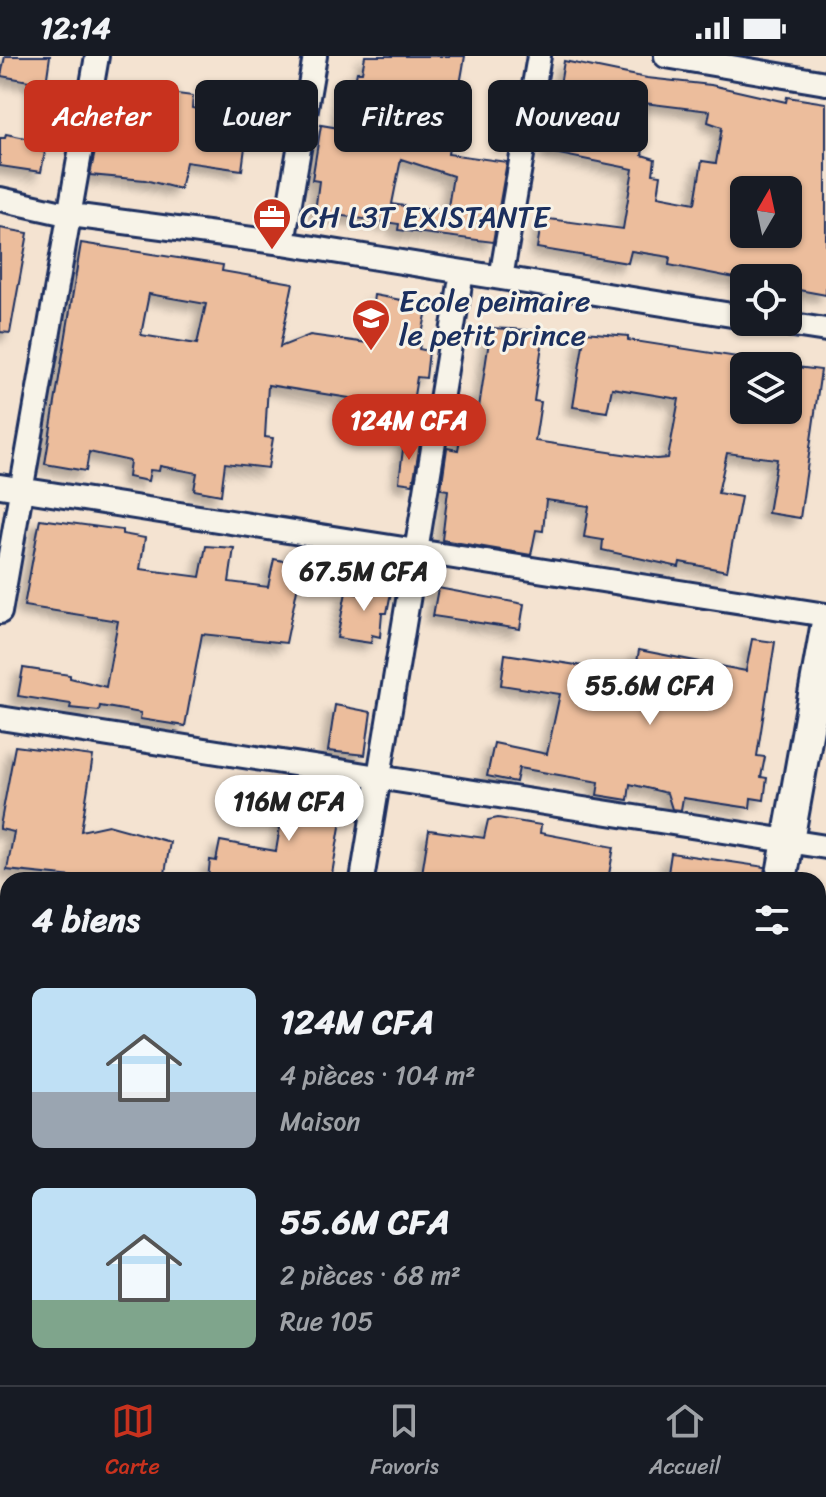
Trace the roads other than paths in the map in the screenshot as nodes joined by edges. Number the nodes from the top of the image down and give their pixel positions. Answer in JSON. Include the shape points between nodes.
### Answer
{"nodes":[{"id":1,"x":97,"y":56,"type":"edge"},
{"id":2,"x":315,"y":56,"type":"edge"},
{"id":3,"x":539,"y":56,"type":"edge"},
{"id":4,"x":666,"y":56,"type":"edge"},
{"id":5,"x":826,"y":83,"type":"edge"},
{"id":6,"x":0,"y":199,"type":"edge"},
{"id":7,"x":71,"y":215,"type":"junction"},
{"id":8,"x":283,"y":243,"type":"junction"},
{"id":9,"x":462,"y":272,"type":"junction"},
{"id":10,"x":501,"y":278,"type":"junction"},
{"id":11,"x":730,"y":315,"type":"edge"},
{"id":12,"x":802,"y":326,"type":"edge"},
{"id":13,"x":826,"y":330,"type":"edge"},
{"id":14,"x":10,"y":487,"type":"edge"},
{"id":15,"x":416,"y":550,"type":"junction"},
{"id":16,"x":0,"y":612,"type":"edge"},
{"id":17,"x":826,"y":615,"type":"edge"},
{"id":18,"x":826,"y":628,"type":"edge"},
{"id":19,"x":0,"y":718,"type":"edge"},
{"id":20,"x":379,"y":777,"type":"junction"},
{"id":21,"x":787,"y":840,"type":"junction"},
{"id":22,"x":826,"y":847,"type":"edge"},
{"id":23,"x":363,"y":872,"type":"edge"},
{"id":24,"x":782,"y":872,"type":"edge"}],
"edges":[{"from":1,"to":7,"type":"street"},
{"from":2,"to":8,"type":"street"},
{"from":3,"to":10,"type":"street"},
{"from":4,"to":5,"type":"street"},
{"from":6,"to":7,"type":"street"},
{"from":7,"to":8,"type":"street"},
{"from":7,"to":14,"type":"street"},
{"from":8,"to":9,"type":"street"},
{"from":9,"to":10,"type":"street"},
{"from":9,"to":15,"type":"street"},
{"from":10,"to":11,"type":"street"},
{"from":12,"to":13,"type":"street"},
{"from":14,"to":15,"type":"street"},
{"from":14,"to":16,"type":"street"},
{"from":15,"to":17,"type":"street"},
{"from":15,"to":20,"type":"street"},
{"from":18,"to":21,"type":"street"},
{"from":19,"to":20,"type":"street"},
{"from":20,"to":21,"type":"street"},
{"from":20,"to":23,"type":"street"},
{"from":21,"to":22,"type":"street"},
{"from":21,"to":24,"type":"street"}]}
